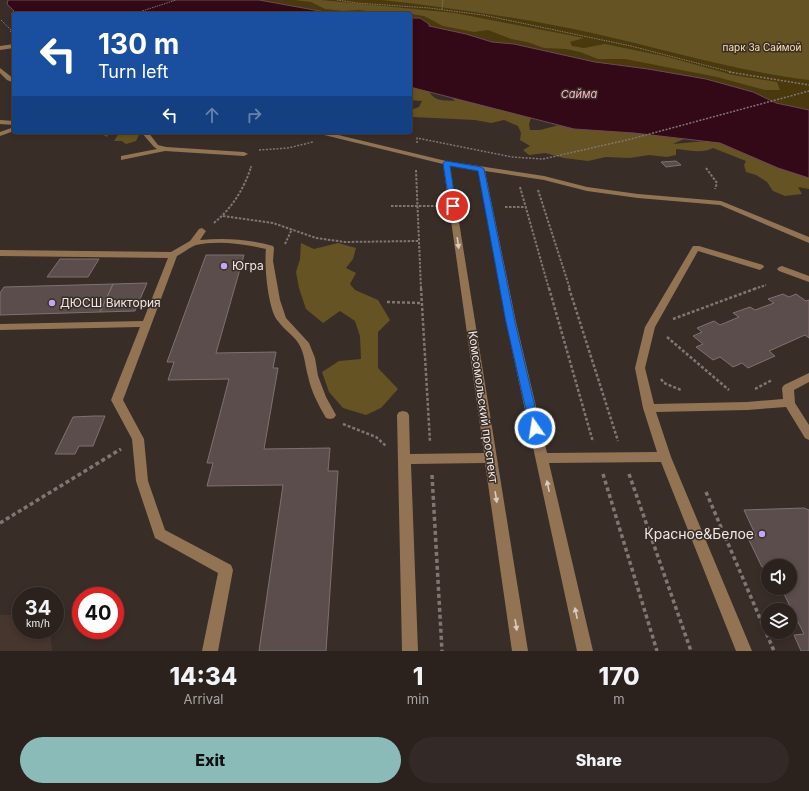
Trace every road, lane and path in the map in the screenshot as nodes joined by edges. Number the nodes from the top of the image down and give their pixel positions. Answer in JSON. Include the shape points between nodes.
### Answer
{"nodes":[{"id":1,"x":176,"y":0,"type":"edge"},
{"id":2,"x":337,"y":0,"type":"edge"},
{"id":3,"x":443,"y":0,"type":"edge"},
{"id":4,"x":442,"y":9,"type":"junction"},
{"id":5,"x":139,"y":12,"type":"edge"},
{"id":6,"x":12,"y":46,"type":"edge"},
{"id":7,"x":0,"y":48,"type":"edge"},
{"id":8,"x":0,"y":70,"type":"edge"},
{"id":9,"x":10,"y":79,"type":"edge"},
{"id":10,"x":809,"y":85,"type":"edge"},
{"id":11,"x":809,"y":91,"type":"edge"},
{"id":12,"x":0,"y":122,"type":"edge"},
{"id":13,"x":12,"y":123,"type":"edge"},
{"id":14,"x":12,"y":129,"type":"edge"},
{"id":15,"x":0,"y":134,"type":"edge"},
{"id":16,"x":146,"y":134,"type":"edge"},
{"id":17,"x":321,"y":134,"type":"edge"},
{"id":18,"x":326,"y":134,"type":"edge"},
{"id":19,"x":165,"y":149,"type":"junction"},
{"id":20,"x":244,"y":154,"type":"junction"},
{"id":21,"x":416,"y":155,"type":"junction"},
{"id":22,"x":124,"y":158,"type":"dead end"},
{"id":23,"x":446,"y":163,"type":"junction"},
{"id":24,"x":706,"y":168,"type":"dead end"},
{"id":25,"x":481,"y":169,"type":"junction"},
{"id":26,"x":517,"y":175,"type":"junction"},
{"id":27,"x":534,"y":177,"type":"junction"},
{"id":28,"x":722,"y":203,"type":"junction"},
{"id":29,"x":391,"y":206,"type":"dead end"},
{"id":30,"x":416,"y":206,"type":"junction"},
{"id":31,"x":437,"y":206,"type":"dead end"},
{"id":32,"x":223,"y":216,"type":"junction"},
{"id":33,"x":202,"y":231,"type":"joint"},
{"id":34,"x":418,"y":240,"type":"junction"},
{"id":35,"x":809,"y":240,"type":"edge"},
{"id":36,"x":192,"y":243,"type":"junction"},
{"id":37,"x":0,"y":253,"type":"edge"},
{"id":38,"x":174,"y":255,"type":"junction"},
{"id":39,"x":760,"y":267,"type":"dead end"},
{"id":40,"x":782,"y":269,"type":"dead end"},
{"id":41,"x":809,"y":279,"type":"edge"},
{"id":42,"x":766,"y":285,"type":"dead end"},
{"id":43,"x":387,"y":302,"type":"dead end"},
{"id":44,"x":421,"y":303,"type":"junction"},
{"id":45,"x":671,"y":320,"type":"dead end"},
{"id":46,"x":147,"y":324,"type":"junction"},
{"id":47,"x":0,"y":327,"type":"edge"},
{"id":48,"x":668,"y":331,"type":"dead end"},
{"id":49,"x":666,"y":337,"type":"junction"},
{"id":50,"x":664,"y":344,"type":"dead end"},
{"id":51,"x":658,"y":376,"type":"dead end"},
{"id":52,"x":809,"y":377,"type":"edge"},
{"id":53,"x":775,"y":379,"type":"dead end"},
{"id":54,"x":748,"y":390,"type":"dead end"},
{"id":55,"x":686,"y":391,"type":"dead end"},
{"id":56,"x":723,"y":392,"type":"dead end"},
{"id":57,"x":789,"y":403,"type":"junction"},
{"id":58,"x":649,"y":408,"type":"junction"},
{"id":59,"x":330,"y":415,"type":"joint"},
{"id":60,"x":402,"y":415,"type":"dead end"},
{"id":61,"x":809,"y":435,"type":"edge"},
{"id":62,"x":138,"y":439,"type":"junction"},
{"id":63,"x":666,"y":457,"type":"junction"},
{"id":64,"x":430,"y":458,"type":"junction"},
{"id":65,"x":490,"y":458,"type":"junction"},
{"id":66,"x":542,"y":458,"type":"junction"},
{"id":67,"x":598,"y":458,"type":"junction"},
{"id":68,"x":624,"y":458,"type":"junction"},
{"id":69,"x":404,"y":459,"type":"junction"},
{"id":70,"x":706,"y":492,"type":"dead end"},
{"id":71,"x":0,"y":523,"type":"edge"},
{"id":72,"x":210,"y":651,"type":"edge"},
{"id":73,"x":410,"y":651,"type":"edge"},
{"id":74,"x":442,"y":651,"type":"edge"},
{"id":75,"x":520,"y":651,"type":"edge"},
{"id":76,"x":585,"y":651,"type":"edge"},
{"id":77,"x":657,"y":651,"type":"edge"},
{"id":78,"x":691,"y":651,"type":"edge"},
{"id":79,"x":744,"y":651,"type":"edge"},
{"id":80,"x":774,"y":651,"type":"edge"}],
"edges":[{"from":1,"to":5,"type":"path"},
{"from":2,"to":4,"type":"path"},
{"from":3,"to":4,"type":"path"},
{"from":4,"to":10,"type":"path","via":[[574,33],[727,72]]},
{"from":6,"to":7,"type":"street"},
{"from":8,"to":9,"type":"street"},
{"from":11,"to":21,"type":"path","via":[[631,139],[543,159],[512,157],[417,138]]},
{"from":12,"to":13,"type":"street"},
{"from":14,"to":15,"type":"street"},
{"from":16,"to":19,"type":"street","via":[[156,146]]},
{"from":17,"to":20,"type":"path","via":[[317,142]]},
{"from":18,"to":21,"type":"street"},
{"from":19,"to":20,"type":"street"},
{"from":19,"to":22,"type":"street"},
{"from":20,"to":32,"type":"path","via":[[252,163],[249,176]]},
{"from":21,"to":23,"type":"street"},
{"from":21,"to":30,"type":"path"},
{"from":23,"to":25,"type":"street"},
{"from":23,"to":65,"type":"street","name":"Комсомольский проспект","one_way":true},
{"from":24,"to":28,"type":"path","via":[[717,183],[714,194]]},
{"from":25,"to":26,"type":"street"},
{"from":25,"to":66,"type":"street","via":[[511,322]]},
{"from":26,"to":27,"type":"street"},
{"from":26,"to":67,"type":"path"},
{"from":27,"to":28,"type":"street","via":[[587,189]]},
{"from":27,"to":68,"type":"path"},
{"from":28,"to":35,"type":"street"},
{"from":29,"to":30,"type":"path"},
{"from":30,"to":31,"type":"path"},
{"from":30,"to":34,"type":"path"},
{"from":32,"to":33,"type":"path"},
{"from":32,"to":34,"type":"path","via":[[273,222],[316,238],[345,242]]},
{"from":33,"to":36,"type":"street"},
{"from":34,"to":44,"type":"path"},
{"from":36,"to":38,"type":"street"},
{"from":36,"to":59,"type":"street","via":[[221,241],[270,248],[269,261],[281,319],[304,343],[318,390]]},
{"from":37,"to":38,"type":"street"},
{"from":38,"to":46,"type":"street"},
{"from":39,"to":58,"type":"street","via":[[696,248],[650,327],[640,368]]},
{"from":40,"to":41,"type":"street"},
{"from":42,"to":45,"type":"path"},
{"from":43,"to":44,"type":"path"},
{"from":44,"to":64,"type":"path"},
{"from":46,"to":47,"type":"street"},
{"from":46,"to":62,"type":"street","via":[[118,400]]},
{"from":48,"to":49,"type":"path"},
{"from":49,"to":50,"type":"path"},
{"from":49,"to":56,"type":"path","via":[[731,392]]},
{"from":51,"to":55,"type":"path","via":[[664,383]]},
{"from":52,"to":57,"type":"street","via":[[788,388]]},
{"from":53,"to":54,"type":"path"},
{"from":57,"to":58,"type":"street"},
{"from":57,"to":61,"type":"street"},
{"from":58,"to":63,"type":"street"},
{"from":59,"to":69,"type":"path","via":[[339,423],[376,438]]},
{"from":60,"to":69,"type":"street"},
{"from":62,"to":71,"type":"path"},
{"from":62,"to":72,"type":"street","via":[[142,481],[160,534],[226,570]]},
{"from":63,"to":68,"type":"street"},
{"from":63,"to":79,"type":"street"},
{"from":64,"to":65,"type":"street"},
{"from":64,"to":69,"type":"street"},
{"from":64,"to":74,"type":"path"},
{"from":65,"to":75,"type":"street","name":"Комсомольский проспект","one_way":true},
{"from":66,"to":67,"type":"street"},
{"from":76,"to":66,"type":"street","one_way":true},
{"from":67,"to":68,"type":"street"},
{"from":67,"to":77,"type":"path"},
{"from":68,"to":78,"type":"path"},
{"from":69,"to":73,"type":"street"},
{"from":70,"to":80,"type":"path"}]}
